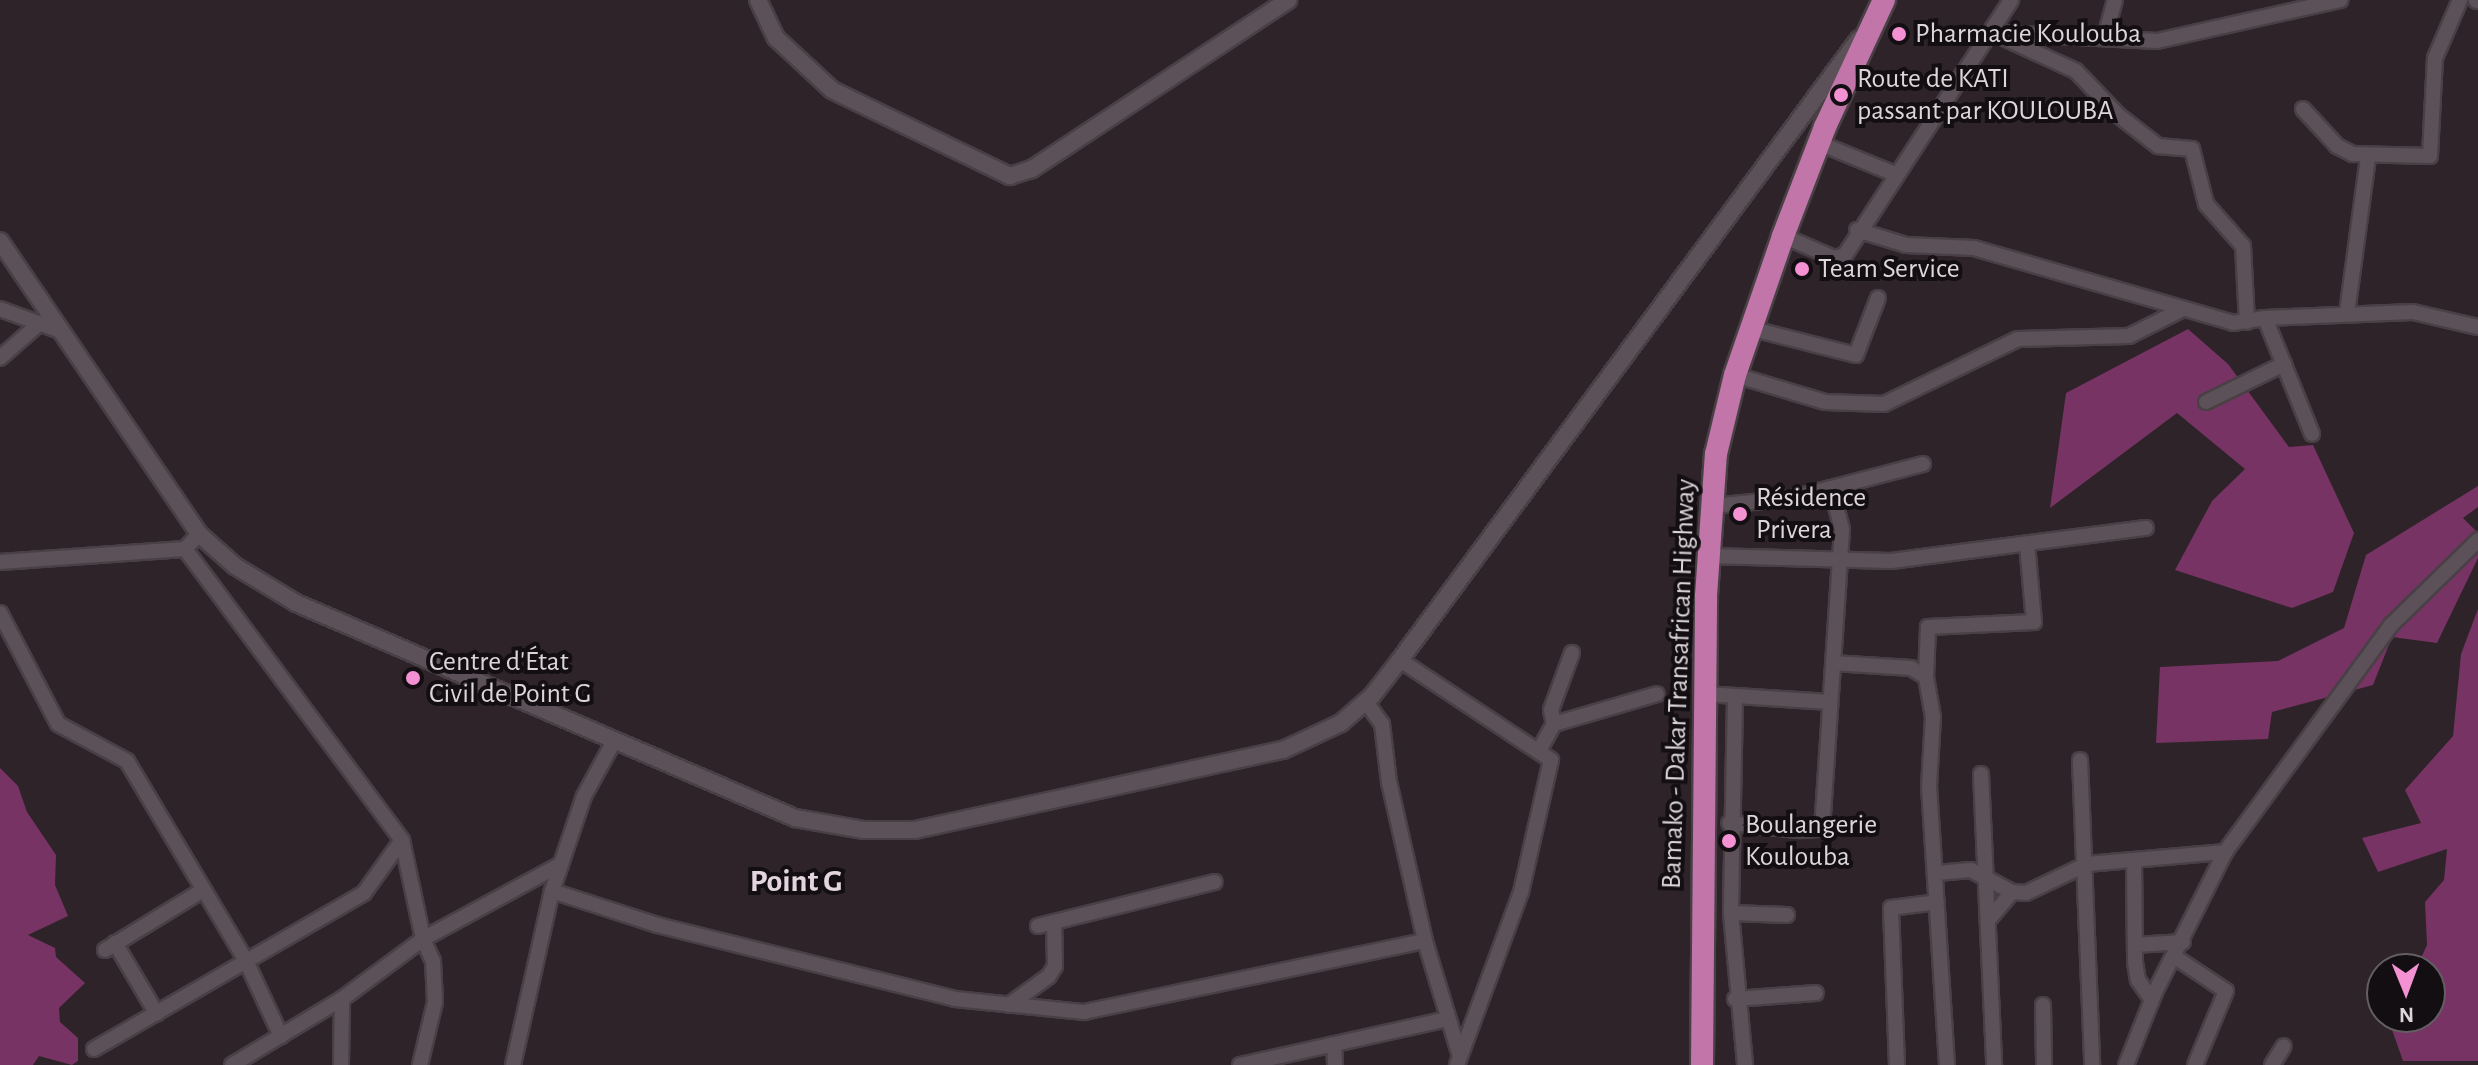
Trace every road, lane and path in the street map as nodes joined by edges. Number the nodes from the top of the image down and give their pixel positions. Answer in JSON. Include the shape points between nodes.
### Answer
{"nodes":[{"id":1,"x":758,"y":0,"type":"edge"},
{"id":2,"x":1288,"y":0,"type":"edge"},
{"id":3,"x":1884,"y":0,"type":"edge"},
{"id":4,"x":2011,"y":0,"type":"edge"},
{"id":5,"x":2115,"y":0,"type":"edge"},
{"id":6,"x":2340,"y":0,"type":"edge"},
{"id":7,"x":2460,"y":0,"type":"edge"},
{"id":8,"x":1872,"y":22,"type":"junction"},
{"id":9,"x":1993,"y":33,"type":"junction"},
{"id":10,"x":2105,"y":37,"type":"junction"},
{"id":11,"x":2303,"y":109,"type":"dead end"},
{"id":12,"x":1822,"y":135,"type":"junction"},
{"id":13,"x":1772,"y":153,"type":"junction"},
{"id":14,"x":2368,"y":158,"type":"junction"},
{"id":15,"x":1895,"y":174,"type":"junction"},
{"id":16,"x":1857,"y":230,"type":"junction"},
{"id":17,"x":1783,"y":236,"type":"junction"},
{"id":18,"x":0,"y":241,"type":"edge"},
{"id":19,"x":1878,"y":298,"type":"dead end"},
{"id":20,"x":0,"y":309,"type":"edge"},
{"id":21,"x":2179,"y":311,"type":"junction"},
{"id":22,"x":2347,"y":313,"type":"junction"},
{"id":23,"x":2265,"y":318,"type":"junction"},
{"id":24,"x":2247,"y":322,"type":"junction"},
{"id":25,"x":40,"y":323,"type":"junction"},
{"id":26,"x":2478,"y":327,"type":"edge"},
{"id":27,"x":1753,"y":329,"type":"junction"},
{"id":28,"x":63,"y":332,"type":"junction"},
{"id":29,"x":0,"y":358,"type":"edge"},
{"id":30,"x":2284,"y":364,"type":"junction"},
{"id":31,"x":1735,"y":375,"type":"junction"},
{"id":32,"x":2206,"y":402,"type":"dead end"},
{"id":33,"x":2312,"y":434,"type":"dead end"},
{"id":34,"x":1923,"y":464,"type":"dead end"},
{"id":35,"x":1831,"y":488,"type":"junction"},
{"id":36,"x":1713,"y":506,"type":"junction"},
{"id":37,"x":2146,"y":528,"type":"dead end"},
{"id":38,"x":199,"y":534,"type":"junction"},
{"id":39,"x":2478,"y":540,"type":"edge"},
{"id":40,"x":2027,"y":543,"type":"junction"},
{"id":41,"x":185,"y":549,"type":"junction"},
{"id":42,"x":1710,"y":556,"type":"junction"},
{"id":43,"x":0,"y":562,"type":"edge"},
{"id":44,"x":1842,"y":564,"type":"junction"},
{"id":45,"x":0,"y":613,"type":"edge"},
{"id":46,"x":3,"y":628,"type":"edge"},
{"id":47,"x":1572,"y":653,"type":"dead end"},
{"id":48,"x":1400,"y":660,"type":"junction"},
{"id":49,"x":1833,"y":663,"type":"junction"},
{"id":50,"x":1926,"y":677,"type":"junction"},
{"id":51,"x":1657,"y":694,"type":"dead end"},
{"id":52,"x":1705,"y":694,"type":"junction"},
{"id":53,"x":1735,"y":699,"type":"junction"},
{"id":54,"x":1366,"y":702,"type":"junction"},
{"id":55,"x":1830,"y":702,"type":"junction"},
{"id":56,"x":1554,"y":724,"type":"junction"},
{"id":57,"x":613,"y":743,"type":"junction"},
{"id":58,"x":1540,"y":749,"type":"junction"},
{"id":59,"x":2080,"y":760,"type":"dead end"},
{"id":60,"x":1981,"y":774,"type":"dead end"},
{"id":61,"x":1729,"y":823,"type":"junction"},
{"id":62,"x":402,"y":840,"type":"junction"},
{"id":63,"x":2225,"y":852,"type":"junction"},
{"id":64,"x":2134,"y":861,"type":"junction"},
{"id":65,"x":561,"y":864,"type":"junction"},
{"id":66,"x":2087,"y":864,"type":"junction"},
{"id":67,"x":1937,"y":873,"type":"junction"},
{"id":68,"x":1983,"y":875,"type":"junction"},
{"id":69,"x":1215,"y":882,"type":"dead end"},
{"id":70,"x":203,"y":890,"type":"junction"},
{"id":71,"x":552,"y":891,"type":"junction"},
{"id":72,"x":2012,"y":892,"type":"junction"},
{"id":73,"x":1937,"y":902,"type":"junction"},
{"id":74,"x":1731,"y":913,"type":"junction"},
{"id":75,"x":1787,"y":915,"type":"dead end"},
{"id":76,"x":1991,"y":917,"type":"junction"},
{"id":77,"x":1054,"y":922,"type":"junction"},
{"id":78,"x":1038,"y":926,"type":"dead end"},
{"id":79,"x":423,"y":939,"type":"junction"},
{"id":80,"x":1425,"y":941,"type":"junction"},
{"id":81,"x":2183,"y":942,"type":"junction"},
{"id":82,"x":2135,"y":945,"type":"junction"},
{"id":83,"x":2175,"y":957,"type":"junction"},
{"id":84,"x":246,"y":961,"type":"junction"},
{"id":85,"x":1816,"y":993,"type":"dead end"},
{"id":86,"x":342,"y":999,"type":"junction"},
{"id":87,"x":1735,"y":999,"type":"junction"},
{"id":88,"x":2152,"y":1000,"type":"junction"},
{"id":89,"x":1009,"y":1005,"type":"junction"},
{"id":90,"x":2043,"y":1005,"type":"dead end"},
{"id":91,"x":157,"y":1014,"type":"junction"},
{"id":92,"x":1447,"y":1019,"type":"junction"},
{"id":93,"x":281,"y":1036,"type":"junction"},
{"id":94,"x":1334,"y":1044,"type":"junction"},
{"id":95,"x":2284,"y":1046,"type":"dead end"},
{"id":96,"x":94,"y":1049,"type":"dead end"},
{"id":97,"x":1458,"y":1060,"type":"edge"},
{"id":98,"x":2132,"y":1063,"type":"edge"},
{"id":99,"x":425,"y":1064,"type":"edge"},
{"id":100,"x":232,"y":1065,"type":"edge"},
{"id":101,"x":341,"y":1065,"type":"edge"},
{"id":102,"x":513,"y":1065,"type":"edge"},
{"id":103,"x":1240,"y":1065,"type":"edge"},
{"id":104,"x":1335,"y":1065,"type":"edge"},
{"id":105,"x":1702,"y":1065,"type":"edge"},
{"id":106,"x":1745,"y":1065,"type":"edge"},
{"id":107,"x":1897,"y":1065,"type":"edge"},
{"id":108,"x":1947,"y":1065,"type":"edge"},
{"id":109,"x":1994,"y":1065,"type":"edge"},
{"id":110,"x":2044,"y":1065,"type":"edge"},
{"id":111,"x":2092,"y":1065,"type":"edge"},
{"id":112,"x":2195,"y":1065,"type":"edge"},
{"id":113,"x":2272,"y":1065,"type":"edge"}],
"edges":[{"from":1,"to":2,"type":"street","via":[[776,38],[832,90],[1010,176],[1032,169]]},
{"from":3,"to":8,"type":"highway","name":"Bamako - Dakar Transafrican Highway"},
{"from":4,"to":9,"type":"street"},
{"from":5,"to":10,"type":"street"},
{"from":6,"to":10,"type":"street","via":[[2157,41]]},
{"from":7,"to":14,"type":"street","via":[[2435,58],[2430,156]]},
{"from":8,"to":12,"type":"highway","name":"Bamako - Dakar Transafrican Highway"},
{"from":8,"to":13,"type":"street"},
{"from":9,"to":10,"type":"street"},
{"from":9,"to":15,"type":"street"},
{"from":9,"to":24,"type":"street","via":[[2076,71],[2118,115],[2158,146],[2192,149],[2206,204],[2243,246]]},
{"from":11,"to":14,"type":"street","via":[[2337,146]]},
{"from":12,"to":13,"type":"street","via":[[1800,129]]},
{"from":12,"to":15,"type":"street"},
{"from":12,"to":17,"type":"highway","name":"Bamako - Dakar Transafrican Highway"},
{"from":13,"to":48,"type":"street"},
{"from":14,"to":22,"type":"street"},
{"from":15,"to":16,"type":"street"},
{"from":16,"to":17,"type":"street","via":[[1840,259]]},
{"from":16,"to":21,"type":"street","via":[[1906,245],[1974,248]]},
{"from":17,"to":27,"type":"highway","name":"Bamako - Dakar Transafrican Highway"},
{"from":18,"to":28,"type":"street"},
{"from":19,"to":27,"type":"street","via":[[1856,355]]},
{"from":20,"to":25,"type":"street"},
{"from":21,"to":24,"type":"street"},
{"from":21,"to":31,"type":"street","via":[[2129,336],[2018,339],[1963,361],[1884,404],[1825,402]]},
{"from":22,"to":23,"type":"street"},
{"from":22,"to":26,"type":"street","via":[[2413,312]]},
{"from":23,"to":24,"type":"street"},
{"from":23,"to":30,"type":"street"},
{"from":25,"to":28,"type":"street"},
{"from":25,"to":29,"type":"street"},
{"from":27,"to":31,"type":"highway","name":"Bamako - Dakar Transafrican Highway"},
{"from":28,"to":38,"type":"street"},
{"from":30,"to":32,"type":"street"},
{"from":30,"to":33,"type":"street"},
{"from":31,"to":36,"type":"highway","name":"Bamako - Dakar Transafrican Highway","via":[[1718,441]]},
{"from":34,"to":35,"type":"street"},
{"from":35,"to":36,"type":"street","via":[[1793,498]]},
{"from":35,"to":44,"type":"street","via":[[1842,529]]},
{"from":36,"to":42,"type":"highway","name":"Bamako - Dakar Transafrican Highway"},
{"from":37,"to":40,"type":"street"},
{"from":38,"to":41,"type":"street"},
{"from":38,"to":57,"type":"street","via":[[235,566],[296,603]]},
{"from":39,"to":63,"type":"street","via":[[2391,625]]},
{"from":40,"to":44,"type":"street"},
{"from":40,"to":50,"type":"street","via":[[2034,622],[1928,627]]},
{"from":41,"to":43,"type":"street"},
{"from":41,"to":62,"type":"street"},
{"from":42,"to":44,"type":"street"},
{"from":42,"to":52,"type":"highway","name":"Bamako - Dakar Transafrican Highway"},
{"from":44,"to":49,"type":"street"},
{"from":45,"to":46,"type":"street"},
{"from":46,"to":70,"type":"street","via":[[58,724],[127,761]]},
{"from":47,"to":56,"type":"street","via":[[1551,710]]},
{"from":48,"to":54,"type":"street"},
{"from":48,"to":58,"type":"street"},
{"from":49,"to":50,"type":"street","via":[[1911,668]]},
{"from":49,"to":55,"type":"street"},
{"from":50,"to":67,"type":"street","via":[[1933,717],[1929,786]]},
{"from":51,"to":56,"type":"street"},
{"from":52,"to":53,"type":"street"},
{"from":52,"to":105,"type":"highway","name":"Bamako - Dakar Transafrican Highway"},
{"from":53,"to":55,"type":"street"},
{"from":53,"to":61,"type":"street"},
{"from":54,"to":57,"type":"street","via":[[1341,723],[1283,750],[915,830],[863,830],[795,818]]},
{"from":54,"to":80,"type":"street","via":[[1382,724],[1389,782]]},
{"from":55,"to":61,"type":"street","via":[[1818,829]]},
{"from":56,"to":58,"type":"street"},
{"from":57,"to":65,"type":"street","via":[[584,796]]},
{"from":58,"to":97,"type":"street","via":[[1551,760],[1549,782],[1528,864]]},
{"from":59,"to":66,"type":"street"},
{"from":60,"to":68,"type":"street"},
{"from":61,"to":74,"type":"street"},
{"from":62,"to":79,"type":"street"},
{"from":62,"to":84,"type":"street","via":[[364,893]]},
{"from":63,"to":64,"type":"street"},
{"from":63,"to":81,"type":"street"},
{"from":64,"to":66,"type":"street"},
{"from":64,"to":82,"type":"street"},
{"from":65,"to":71,"type":"street"},
{"from":65,"to":79,"type":"street"},
{"from":66,"to":72,"type":"street","via":[[2026,893]]},
{"from":66,"to":111,"type":"street"},
{"from":67,"to":68,"type":"street","via":[[1971,870]]},
{"from":67,"to":73,"type":"street"},
{"from":68,"to":72,"type":"street"},
{"from":68,"to":76,"type":"street"},
{"from":69,"to":77,"type":"street"},
{"from":70,"to":84,"type":"street"},
{"from":70,"to":91,"type":"street","via":[[110,947]]},
{"from":71,"to":89,"type":"street","via":[[657,925],[792,959],[955,999]]},
{"from":71,"to":102,"type":"street"},
{"from":72,"to":76,"type":"street"},
{"from":73,"to":107,"type":"street","via":[[1891,908]]},
{"from":73,"to":108,"type":"street"},
{"from":74,"to":75,"type":"street"},
{"from":74,"to":87,"type":"street"},
{"from":76,"to":109,"type":"street"},
{"from":77,"to":78,"type":"street"},
{"from":77,"to":89,"type":"street","via":[[1055,966]]},
{"from":79,"to":86,"type":"street"},
{"from":79,"to":99,"type":"street","via":[[433,961],[435,1002]]},
{"from":80,"to":89,"type":"street","via":[[1084,1012]]},
{"from":80,"to":92,"type":"street"},
{"from":81,"to":82,"type":"street"},
{"from":81,"to":83,"type":"street"},
{"from":82,"to":88,"type":"street","via":[[2138,980]]},
{"from":83,"to":88,"type":"street"},
{"from":83,"to":112,"type":"street","via":[[2226,991]]},
{"from":84,"to":91,"type":"street"},
{"from":84,"to":93,"type":"street"},
{"from":85,"to":87,"type":"street"},
{"from":86,"to":93,"type":"street"},
{"from":86,"to":101,"type":"street"},
{"from":87,"to":106,"type":"street"},
{"from":88,"to":98,"type":"street"},
{"from":90,"to":110,"type":"street"},
{"from":91,"to":96,"type":"street"},
{"from":92,"to":94,"type":"street"},
{"from":92,"to":97,"type":"street"},
{"from":93,"to":100,"type":"street"},
{"from":94,"to":103,"type":"street"},
{"from":94,"to":104,"type":"street"},
{"from":95,"to":113,"type":"street"}]}
